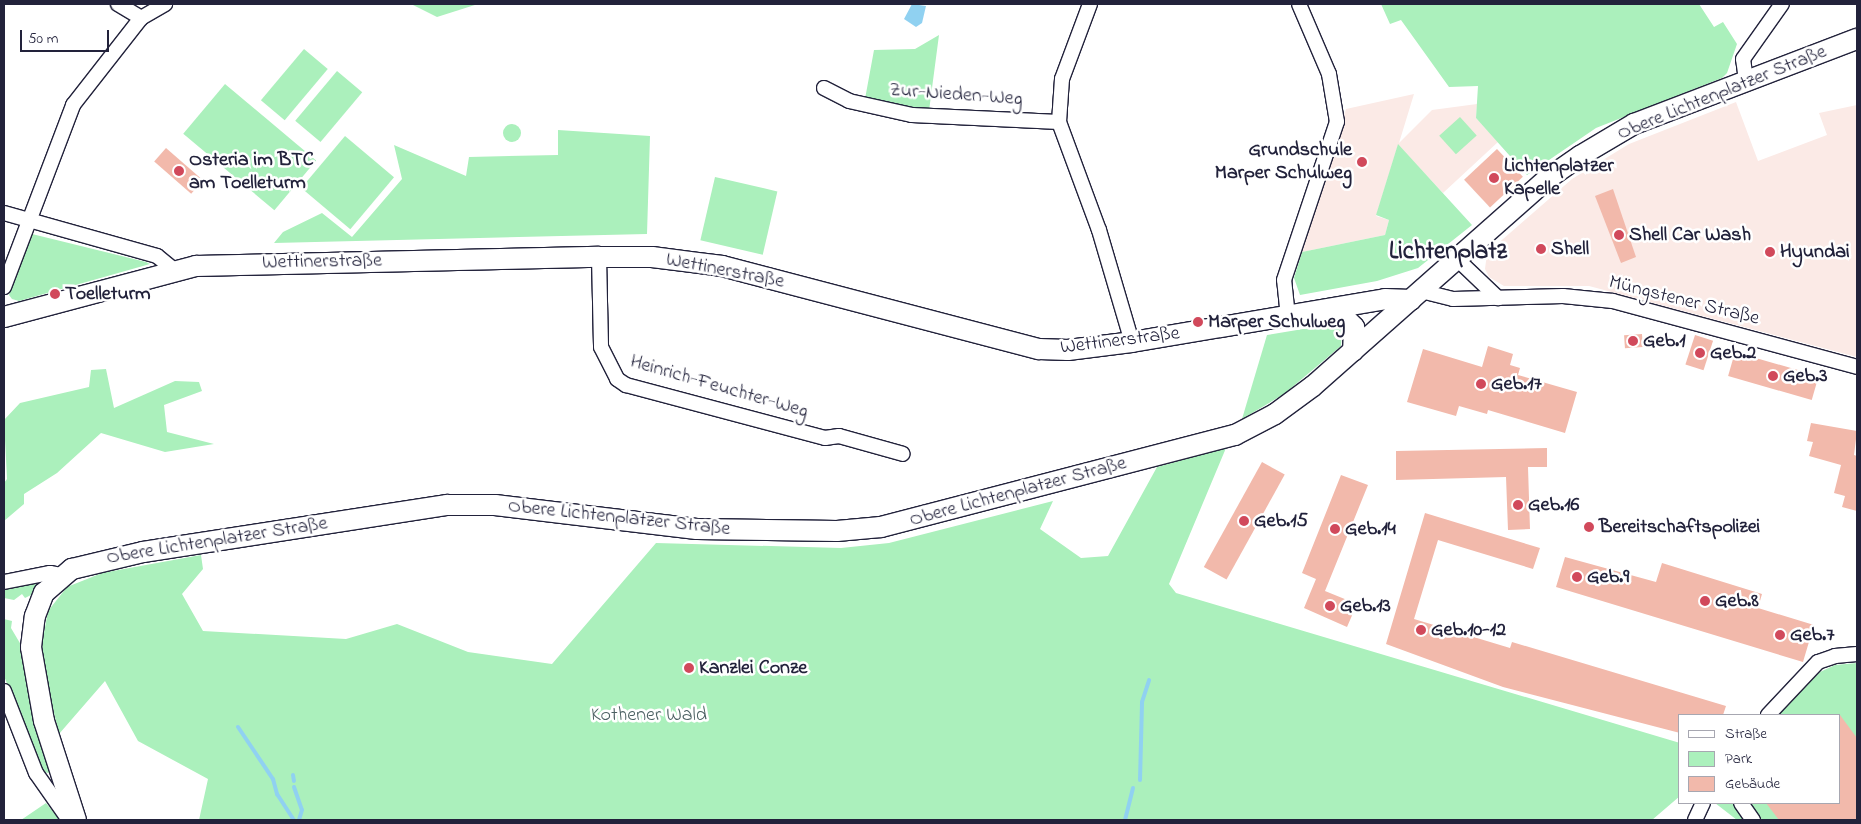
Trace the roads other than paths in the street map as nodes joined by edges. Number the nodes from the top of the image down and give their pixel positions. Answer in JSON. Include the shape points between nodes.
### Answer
{"nodes":[{"id":1,"x":118,"y":4,"type":"edge"},
{"id":2,"x":165,"y":4,"type":"edge"},
{"id":3,"x":1090,"y":4,"type":"edge"},
{"id":4,"x":1299,"y":4,"type":"edge"},
{"id":5,"x":1782,"y":4,"type":"edge"},
{"id":6,"x":141,"y":18,"type":"junction"},
{"id":7,"x":1857,"y":39,"type":"edge"},
{"id":8,"x":1746,"y":80,"type":"junction"},
{"id":9,"x":824,"y":88,"type":"dead end"},
{"id":10,"x":1059,"y":122,"type":"junction"},
{"id":11,"x":4,"y":213,"type":"edge"},
{"id":12,"x":29,"y":219,"type":"junction"},
{"id":13,"x":599,"y":256,"type":"junction"},
{"id":14,"x":1457,"y":259,"type":"junction"},
{"id":15,"x":174,"y":270,"type":"junction"},
{"id":16,"x":4,"y":287,"type":"edge"},
{"id":17,"x":1416,"y":296,"type":"junction"},
{"id":18,"x":1498,"y":298,"type":"junction"},
{"id":19,"x":1326,"y":310,"type":"junction"},
{"id":20,"x":4,"y":317,"type":"edge"},
{"id":21,"x":1288,"y":317,"type":"junction"},
{"id":22,"x":1132,"y":342,"type":"junction"},
{"id":23,"x":1353,"y":351,"type":"junction"},
{"id":24,"x":1857,"y":367,"type":"edge"},
{"id":25,"x":903,"y":454,"type":"dead end"},
{"id":26,"x":61,"y":575,"type":"junction"},
{"id":27,"x":4,"y":582,"type":"edge"},
{"id":28,"x":1857,"y":654,"type":"edge"},
{"id":29,"x":4,"y":691,"type":"edge"},
{"id":30,"x":1769,"y":714,"type":"edge"},
{"id":31,"x":1703,"y":804,"type":"edge"},
{"id":32,"x":1742,"y":804,"type":"edge"},
{"id":33,"x":69,"y":820,"type":"edge"},
{"id":34,"x":76,"y":820,"type":"edge"},
{"id":35,"x":1695,"y":820,"type":"edge"},
{"id":36,"x":1754,"y":820,"type":"edge"}],
"edges":[{"from":1,"to":6,"type":"street"},
{"from":2,"to":6,"type":"street"},
{"from":3,"to":10,"type":"street","via":[[1062,79]]},
{"from":4,"to":21,"type":"street","via":[[1329,74],[1337,122],[1284,280]]},
{"from":5,"to":8,"type":"street","via":[[1743,59]]},
{"from":6,"to":12,"type":"street","via":[[73,104]]},
{"from":7,"to":8,"type":"main road","name":"Obere Lichtenplatzer Straße"},
{"from":8,"to":14,"type":"main road","name":"Obere Lichtenplatzer Straße","via":[[1634,124],[1580,156],[1547,179]]},
{"from":9,"to":10,"type":"street","name":"Zur-Nieden-Weg","via":[[849,101],[912,115]]},
{"from":10,"to":22,"type":"street","via":[[1098,230]]},
{"from":11,"to":12,"type":"street"},
{"from":12,"to":15,"type":"street","via":[[157,256]]},
{"from":12,"to":16,"type":"street"},
{"from":13,"to":15,"type":"main road","name":"Wettinerstraße","via":[[217,264]]},
{"from":13,"to":22,"type":"main road","name":"Wettinerstraße","via":[[652,257],[722,266],[1039,349],[1068,350]]},
{"from":13,"to":25,"type":"street","name":"Heinrich-Feuchter-Weg","via":[[601,347],[604,360],[617,379],[626,385],[825,438],[839,436]]},
{"from":14,"to":17,"type":"main road","name":"Obere Lichtenplatzer Straße"},
{"from":14,"to":18,"type":"street"},
{"from":15,"to":20,"type":"main road","name":"Wettinerstraße"},
{"from":17,"to":18,"type":"street","name":"Müngstener Straße"},
{"from":17,"to":19,"type":"main road","name":"Wettinerstraße"},
{"from":17,"to":23,"type":"main road","name":"Obere Lichtenplatzer Straße"},
{"from":18,"to":24,"type":"street","name":"Müngstener Straße","via":[[1563,296],[1613,301]]},
{"from":19,"to":21,"type":"main road","name":"Wettinerstraße"},
{"from":19,"to":23,"type":"main road","via":[[1343,316],[1354,327]]},
{"from":21,"to":22,"type":"main road","name":"Wettinerstraße"},
{"from":23,"to":26,"type":"main road","name":"Obere Lichtenplatzer Straße","via":[[1275,414],[1237,434],[881,526],[837,531],[697,529],[495,505],[448,505],[143,552],[89,563]]},
{"from":26,"to":27,"type":"street","name":"Obere Lichtenplatzer Straße","via":[[50,573]]},
{"from":26,"to":34,"type":"main road","name":"Obere Lichtenplatzer Straße","via":[[38,604],[31,647],[44,721]]},
{"from":28,"to":30,"type":"street","via":[[1818,662]]},
{"from":29,"to":33,"type":"street","via":[[36,773]]},
{"from":31,"to":35,"type":"street"},
{"from":32,"to":36,"type":"street"}]}
